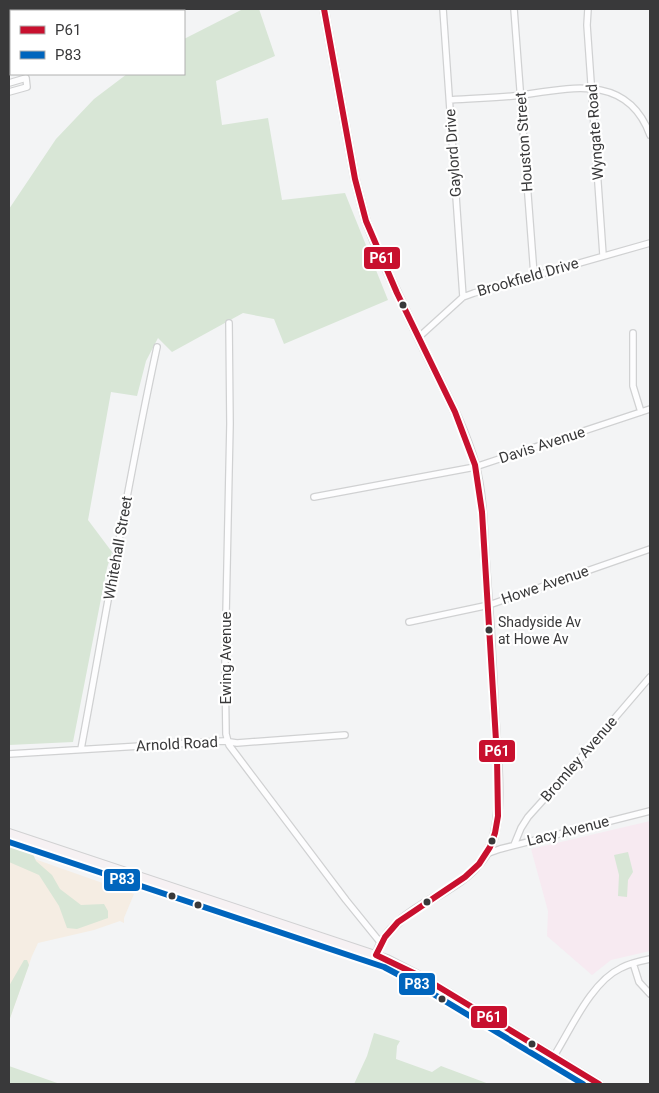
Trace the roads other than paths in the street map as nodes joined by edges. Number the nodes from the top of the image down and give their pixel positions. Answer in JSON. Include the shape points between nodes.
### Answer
{"nodes":[{"id":1,"x":324,"y":9,"type":"edge"},
{"id":2,"x":443,"y":9,"type":"edge"},
{"id":3,"x":514,"y":9,"type":"edge"},
{"id":4,"x":588,"y":9,"type":"edge"},
{"id":5,"x":9,"y":83,"type":"edge"},
{"id":6,"x":592,"y":88,"type":"junction"},
{"id":7,"x":9,"y":92,"type":"edge"},
{"id":8,"x":520,"y":95,"type":"junction"},
{"id":9,"x":450,"y":100,"type":"junction"},
{"id":10,"x":650,"y":135,"type":"edge"},
{"id":11,"x":650,"y":243,"type":"edge"},
{"id":12,"x":603,"y":255,"type":"junction"},
{"id":13,"x":534,"y":275,"type":"junction"},
{"id":14,"x":463,"y":297,"type":"junction"},
{"id":15,"x":230,"y":323,"type":"dead end"},
{"id":16,"x":633,"y":333,"type":"dead end"},
{"id":17,"x":419,"y":337,"type":"junction"},
{"id":18,"x":157,"y":347,"type":"dead end"},
{"id":19,"x":650,"y":409,"type":"edge"},
{"id":20,"x":641,"y":412,"type":"junction"},
{"id":21,"x":475,"y":467,"type":"junction"},
{"id":22,"x":314,"y":497,"type":"dead end"},
{"id":23,"x":650,"y":549,"type":"edge"},
{"id":24,"x":489,"y":605,"type":"junction"},
{"id":25,"x":408,"y":622,"type":"dead end"},
{"id":26,"x":650,"y":676,"type":"edge"},
{"id":27,"x":345,"y":735,"type":"dead end"},
{"id":28,"x":228,"y":741,"type":"junction"},
{"id":29,"x":81,"y":749,"type":"junction"},
{"id":30,"x":9,"y":754,"type":"edge"},
{"id":31,"x":650,"y":811,"type":"edge"},
{"id":32,"x":9,"y":832,"type":"edge"},
{"id":33,"x":514,"y":845,"type":"junction"},
{"id":34,"x":486,"y":854,"type":"junction"},
{"id":35,"x":380,"y":942,"type":"junction"},
{"id":36,"x":376,"y":955,"type":"junction"},
{"id":37,"x":650,"y":959,"type":"edge"},
{"id":38,"x":633,"y":963,"type":"junction"},
{"id":39,"x":650,"y":994,"type":"edge"},
{"id":40,"x":554,"y":1056,"type":"junction"},
{"id":41,"x":600,"y":1084,"type":"edge"}],
"edges":[{"from":1,"to":17,"type":"street","via":[[350,155],[366,220]]},
{"from":2,"to":9,"type":"street","name":"Gaylord Drive"},
{"from":3,"to":8,"type":"street","name":"Houston Street"},
{"from":4,"to":6,"type":"street","name":"Wyngate Road"},
{"from":5,"to":7,"type":"street","via":[[26,78],[27,87]]},
{"from":6,"to":8,"type":"street"},
{"from":6,"to":10,"type":"street","via":[[611,92],[628,102],[642,118]]},
{"from":6,"to":12,"type":"street","name":"Wyngate Road"},
{"from":8,"to":9,"type":"street"},
{"from":8,"to":13,"type":"street","name":"Houston Street"},
{"from":9,"to":14,"type":"street","name":"Gaylord Drive"},
{"from":11,"to":12,"type":"street","name":"Brookfield Drive"},
{"from":12,"to":13,"type":"street","name":"Brookfield Drive"},
{"from":13,"to":14,"type":"street","name":"Brookfield Drive"},
{"from":14,"to":17,"type":"street","name":"Brookfield Drive"},
{"from":15,"to":28,"type":"street","name":"Ewing Avenue","via":[[225,682]]},
{"from":16,"to":20,"type":"street","via":[[632,386]]},
{"from":17,"to":21,"type":"street","via":[[464,434]]},
{"from":18,"to":29,"type":"street","name":"Whitehall Street","via":[[131,470]]},
{"from":19,"to":20,"type":"street","name":"Davis Avenue"},
{"from":20,"to":21,"type":"street","name":"Davis Avenue"},
{"from":21,"to":22,"type":"street","name":"Davis Avenue"},
{"from":21,"to":24,"type":"street","via":[[483,514]]},
{"from":23,"to":24,"type":"street","name":"Howe Avenue"},
{"from":24,"to":25,"type":"street","name":"Howe Avenue"},
{"from":24,"to":34,"type":"street","via":[[498,814]]},
{"from":26,"to":33,"type":"street","name":"Bromley Avenue","via":[[528,817]]},
{"from":27,"to":28,"type":"street","name":"Arnold Road","via":[[237,744]]},
{"from":28,"to":29,"type":"street","name":"Arnold Road"},
{"from":28,"to":35,"type":"street"},
{"from":29,"to":30,"type":"street","name":"Arnold Road"},
{"from":31,"to":33,"type":"street","name":"Lacy Avenue"},
{"from":32,"to":36,"type":"street"},
{"from":33,"to":34,"type":"street","name":"Lacy Avenue"},
{"from":34,"to":35,"type":"street","via":[[469,874],[411,912]]},
{"from":35,"to":36,"type":"street"},
{"from":36,"to":40,"type":"street","via":[[411,970]]},
{"from":37,"to":38,"type":"street"},
{"from":38,"to":39,"type":"street","via":[[639,982]]},
{"from":38,"to":40,"type":"street","via":[[616,970],[599,984]]},
{"from":40,"to":41,"type":"street"}]}
